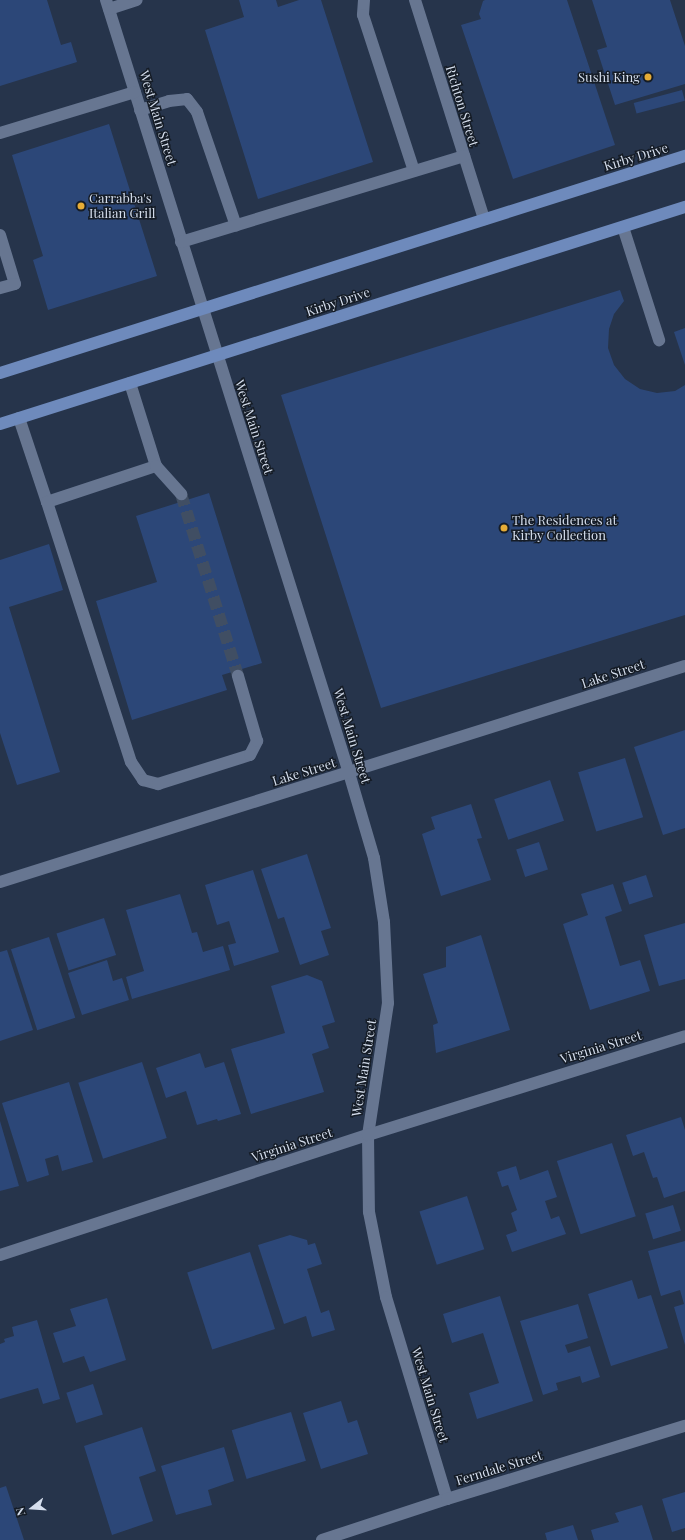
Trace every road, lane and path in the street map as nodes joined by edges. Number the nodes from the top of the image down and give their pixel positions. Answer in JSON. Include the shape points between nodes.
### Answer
{"nodes":[{"id":1,"x":137,"y":0,"type":"edge"},
{"id":2,"x":364,"y":0,"type":"edge"},
{"id":3,"x":415,"y":0,"type":"edge"},
{"id":4,"x":107,"y":4,"type":"edge"},
{"id":5,"x":135,"y":92,"type":"junction"},
{"id":6,"x":140,"y":110,"type":"junction"},
{"id":7,"x":0,"y":133,"type":"edge"},
{"id":8,"x":464,"y":156,"type":"junction"},
{"id":9,"x":685,"y":156,"type":"edge"},
{"id":10,"x":414,"y":171,"type":"junction"},
{"id":11,"x":685,"y":207,"type":"edge"},
{"id":12,"x":484,"y":219,"type":"junction"},
{"id":13,"x":236,"y":226,"type":"junction"},
{"id":14,"x":623,"y":227,"type":"junction"},
{"id":15,"x":0,"y":235,"type":"edge"},
{"id":16,"x":181,"y":242,"type":"junction"},
{"id":17,"x":0,"y":288,"type":"edge"},
{"id":18,"x":202,"y":308,"type":"junction"},
{"id":19,"x":659,"y":340,"type":"dead end"},
{"id":20,"x":217,"y":355,"type":"junction"},
{"id":21,"x":0,"y":373,"type":"edge"},
{"id":22,"x":130,"y":383,"type":"junction"},
{"id":23,"x":19,"y":418,"type":"junction"},
{"id":24,"x":0,"y":424,"type":"edge"},
{"id":25,"x":156,"y":466,"type":"junction"},
{"id":26,"x":181,"y":494,"type":"tunnel mouth"},
{"id":27,"x":46,"y":502,"type":"junction"},
{"id":28,"x":685,"y":666,"type":"edge"},
{"id":29,"x":238,"y":676,"type":"tunnel mouth"},
{"id":30,"x":349,"y":773,"type":"junction"},
{"id":31,"x":0,"y":882,"type":"edge"},
{"id":32,"x":685,"y":1036,"type":"edge"},
{"id":33,"x":368,"y":1135,"type":"junction"},
{"id":34,"x":0,"y":1255,"type":"edge"},
{"id":35,"x":685,"y":1426,"type":"edge"},
{"id":36,"x":447,"y":1499,"type":"junction"},
{"id":37,"x":322,"y":1540,"type":"edge"}],
"edges":[{"from":1,"to":4,"type":"street"},
{"from":2,"to":10,"type":"street","via":[[363,15]]},
{"from":3,"to":8,"type":"street","name":"Richton Street"},
{"from":4,"to":5,"type":"street","name":"West Main Street"},
{"from":5,"to":6,"type":"street","name":"West Main Street"},
{"from":5,"to":7,"type":"street"},
{"from":6,"to":13,"type":"street","via":[[169,101],[187,99],[197,112]]},
{"from":6,"to":16,"type":"street","name":"West Main Street"},
{"from":8,"to":10,"type":"street"},
{"from":8,"to":12,"type":"street","name":"Richton Street"},
{"from":9,"to":12,"type":"main road","name":"Kirby Drive"},
{"from":10,"to":13,"type":"street"},
{"from":11,"to":14,"type":"main road","name":"Kirby Drive"},
{"from":12,"to":18,"type":"main road","name":"Kirby Drive"},
{"from":13,"to":16,"type":"street"},
{"from":14,"to":19,"type":"street"},
{"from":14,"to":20,"type":"main road","name":"Kirby Drive"},
{"from":15,"to":17,"type":"street","via":[[15,284]]},
{"from":16,"to":18,"type":"street","name":"West Main Street"},
{"from":18,"to":20,"type":"street","name":"West Main Street"},
{"from":18,"to":21,"type":"main road","name":"Kirby Drive"},
{"from":20,"to":22,"type":"main road","name":"Kirby Drive"},
{"from":20,"to":30,"type":"street","name":"West Main Street"},
{"from":22,"to":23,"type":"main road","name":"Kirby Drive"},
{"from":22,"to":25,"type":"street"},
{"from":23,"to":24,"type":"main road","name":"Kirby Drive"},
{"from":23,"to":27,"type":"street"},
{"from":25,"to":26,"type":"street"},
{"from":25,"to":27,"type":"street"},
{"from":27,"to":29,"type":"street","via":[[131,762],[143,780],[158,784],[250,755],[257,741]]},
{"from":28,"to":30,"type":"street","name":"Lake Street"},
{"from":30,"to":31,"type":"street","name":"Lake Street"},
{"from":30,"to":33,"type":"street","name":"West Main Street","via":[[374,858],[384,922],[388,1003]]},
{"from":32,"to":33,"type":"street","name":"Virginia Street"},
{"from":33,"to":34,"type":"street","name":"Virginia Street"},
{"from":33,"to":36,"type":"street","name":"West Main Street","via":[[369,1212],[386,1298]]},
{"from":35,"to":36,"type":"street","name":"Ferndale Street"},
{"from":36,"to":37,"type":"street","name":"Ferndale Street"}]}
